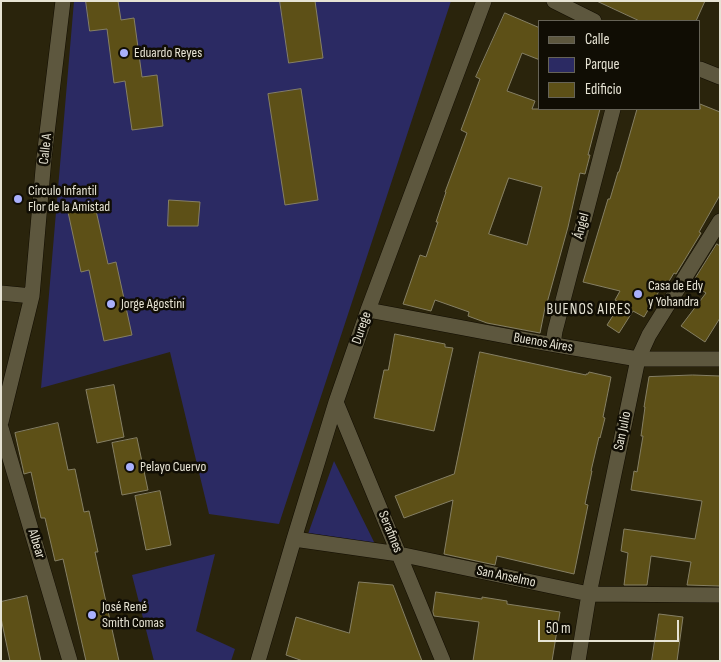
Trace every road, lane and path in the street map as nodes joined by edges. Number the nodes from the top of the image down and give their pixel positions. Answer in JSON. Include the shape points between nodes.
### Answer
{"nodes":[{"id":1,"x":62,"y":1,"type":"edge"},
{"id":2,"x":484,"y":1,"type":"edge"},
{"id":3,"x":554,"y":1,"type":"edge"},
{"id":4,"x":592,"y":20,"type":"edge"},
{"id":5,"x":701,"y":69,"type":"edge"},
{"id":6,"x":720,"y":78,"type":"edge"},
{"id":7,"x":613,"y":110,"type":"edge"},
{"id":8,"x":720,"y":221,"type":"edge"},
{"id":9,"x":1,"y":293,"type":"edge"},
{"id":10,"x":32,"y":296,"type":"junction"},
{"id":11,"x":368,"y":310,"type":"junction"},
{"id":12,"x":553,"y":344,"type":"junction"},
{"id":13,"x":638,"y":359,"type":"junction"},
{"id":14,"x":720,"y":359,"type":"edge"},
{"id":15,"x":336,"y":402,"type":"junction"},
{"id":16,"x":1,"y":422,"type":"edge"},
{"id":17,"x":1,"y":428,"type":"edge"},
{"id":18,"x":294,"y":539,"type":"junction"},
{"id":19,"x":399,"y":554,"type":"junction"},
{"id":20,"x":589,"y":594,"type":"junction"},
{"id":21,"x":720,"y":595,"type":"edge"},
{"id":22,"x":70,"y":661,"type":"edge"},
{"id":23,"x":258,"y":661,"type":"edge"},
{"id":24,"x":443,"y":661,"type":"edge"},
{"id":25,"x":578,"y":661,"type":"edge"}],
"edges":[{"from":1,"to":10,"type":"street","name":"Calle A"},
{"from":2,"to":11,"type":"street","name":"Durege"},
{"from":3,"to":4,"type":"street"},
{"from":5,"to":6,"type":"street"},
{"from":7,"to":12,"type":"street","name":"Ángel"},
{"from":8,"to":13,"type":"street","name":"San Julio","via":[[649,335]]},
{"from":9,"to":10,"type":"street"},
{"from":10,"to":16,"type":"street"},
{"from":11,"to":12,"type":"street","name":"Buenos Aires"},
{"from":11,"to":15,"type":"street","name":"Durege"},
{"from":12,"to":13,"type":"street","name":"Buenos Aires"},
{"from":13,"to":14,"type":"street","name":"Buenos Aires"},
{"from":13,"to":20,"type":"street","name":"San Julio"},
{"from":15,"to":18,"type":"street","name":"Durege"},
{"from":15,"to":19,"type":"street","name":"Serafines"},
{"from":17,"to":22,"type":"street","name":"Albear"},
{"from":18,"to":19,"type":"street","name":"San Anselmo"},
{"from":18,"to":23,"type":"street","name":"Durege"},
{"from":19,"to":20,"type":"street","name":"San Anselmo"},
{"from":19,"to":24,"type":"street","name":"Serafines"},
{"from":20,"to":21,"type":"street","name":"San Anselmo"},
{"from":20,"to":25,"type":"street","name":"San Julio"}]}
